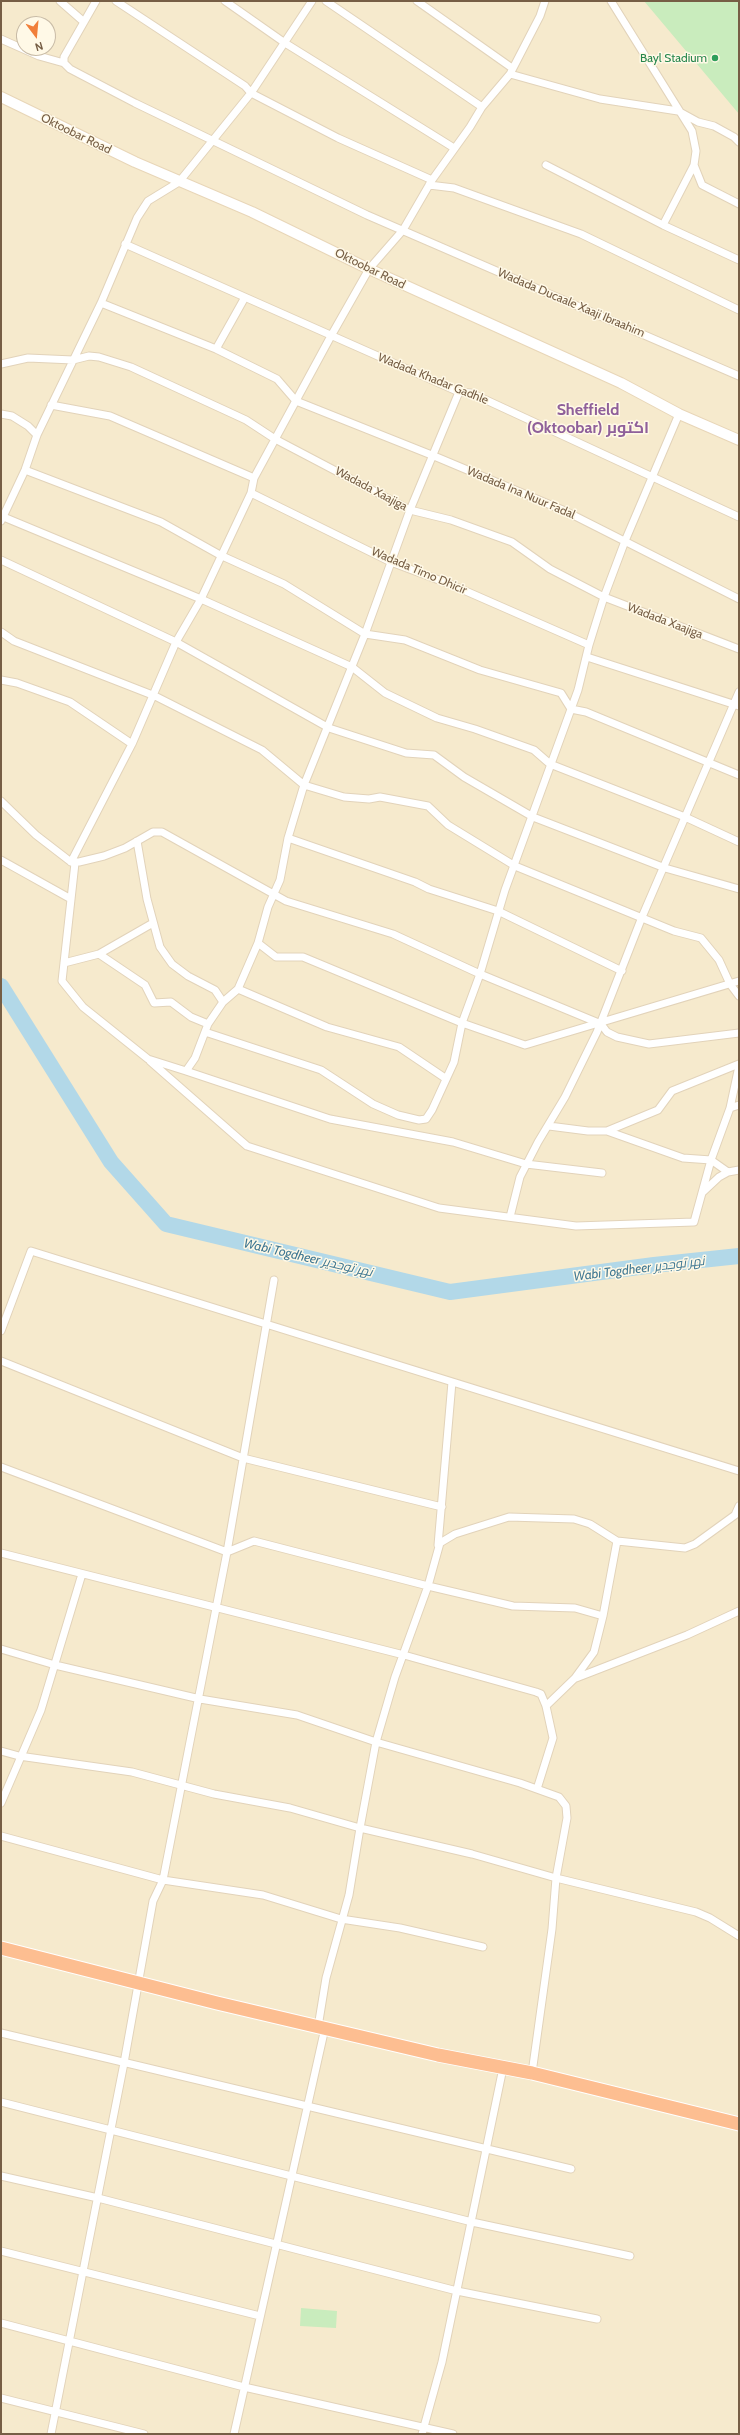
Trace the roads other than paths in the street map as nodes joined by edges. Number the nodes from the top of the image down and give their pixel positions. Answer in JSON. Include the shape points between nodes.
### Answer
{"nodes":[{"id":1,"x":60,"y":1,"type":"edge"},
{"id":2,"x":96,"y":1,"type":"edge"},
{"id":3,"x":116,"y":1,"type":"edge"},
{"id":4,"x":225,"y":1,"type":"edge"},
{"id":5,"x":312,"y":1,"type":"edge"},
{"id":6,"x":326,"y":1,"type":"edge"},
{"id":7,"x":417,"y":1,"type":"edge"},
{"id":8,"x":545,"y":1,"type":"edge"},
{"id":9,"x":611,"y":1,"type":"edge"},
{"id":10,"x":84,"y":22,"type":"junction"},
{"id":11,"x":1,"y":39,"type":"edge"},
{"id":12,"x":285,"y":43,"type":"junction"},
{"id":13,"x":64,"y":63,"type":"junction"},
{"id":14,"x":511,"y":71,"type":"junction"},
{"id":15,"x":251,"y":93,"type":"junction"},
{"id":16,"x":1,"y":97,"type":"edge"},
{"id":17,"x":482,"y":106,"type":"junction"},
{"id":18,"x":678,"y":111,"type":"junction"},
{"id":19,"x":212,"y":140,"type":"junction"},
{"id":20,"x":739,"y":142,"type":"edge"},
{"id":21,"x":454,"y":148,"type":"junction"},
{"id":22,"x":546,"y":165,"type":"dead end"},
{"id":23,"x":694,"y":165,"type":"junction"},
{"id":24,"x":179,"y":182,"type":"junction"},
{"id":25,"x":431,"y":183,"type":"junction"},
{"id":26,"x":739,"y":204,"type":"edge"},
{"id":27,"x":663,"y":225,"type":"junction"},
{"id":28,"x":403,"y":230,"type":"junction"},
{"id":29,"x":124,"y":244,"type":"junction"},
{"id":30,"x":739,"y":260,"type":"edge"},
{"id":31,"x":369,"y":269,"type":"junction"},
{"id":32,"x":244,"y":299,"type":"junction"},
{"id":33,"x":101,"y":303,"type":"junction"},
{"id":34,"x":739,"y":310,"type":"edge"},
{"id":35,"x":331,"y":336,"type":"junction"},
{"id":36,"x":216,"y":350,"type":"junction"},
{"id":37,"x":72,"y":360,"type":"junction"},
{"id":38,"x":1,"y":364,"type":"edge"},
{"id":39,"x":739,"y":376,"type":"edge"},
{"id":40,"x":459,"y":392,"type":"junction"},
{"id":41,"x":296,"y":401,"type":"junction"},
{"id":42,"x":51,"y":405,"type":"junction"},
{"id":43,"x":1,"y":414,"type":"edge"},
{"id":44,"x":679,"y":414,"type":"junction"},
{"id":45,"x":37,"y":435,"type":"junction"},
{"id":46,"x":275,"y":439,"type":"junction"},
{"id":47,"x":739,"y":440,"type":"edge"},
{"id":48,"x":434,"y":456,"type":"junction"},
{"id":49,"x":25,"y":470,"type":"junction"},
{"id":50,"x":652,"y":477,"type":"junction"},
{"id":51,"x":254,"y":478,"type":"junction"},
{"id":52,"x":251,"y":493,"type":"junction"},
{"id":53,"x":410,"y":510,"type":"junction"},
{"id":54,"x":739,"y":517,"type":"edge"},
{"id":55,"x":2,"y":518,"type":"edge"},
{"id":56,"x":625,"y":541,"type":"junction"},
{"id":57,"x":220,"y":555,"type":"junction"},
{"id":58,"x":1,"y":560,"type":"edge"},
{"id":59,"x":391,"y":562,"type":"junction"},
{"id":60,"x":604,"y":597,"type":"junction"},
{"id":61,"x":200,"y":599,"type":"junction"},
{"id":62,"x":739,"y":599,"type":"edge"},
{"id":63,"x":1,"y":632,"type":"edge"},
{"id":64,"x":366,"y":634,"type":"junction"},
{"id":65,"x":176,"y":642,"type":"junction"},
{"id":66,"x":589,"y":645,"type":"junction"},
{"id":67,"x":739,"y":649,"type":"edge"},
{"id":68,"x":587,"y":657,"type":"junction"},
{"id":69,"x":352,"y":667,"type":"junction"},
{"id":70,"x":1,"y":680,"type":"edge"},
{"id":71,"x":739,"y":692,"type":"edge"},
{"id":72,"x":155,"y":696,"type":"junction"},
{"id":73,"x":736,"y":704,"type":"edge"},
{"id":74,"x":571,"y":709,"type":"junction"},
{"id":75,"x":329,"y":728,"type":"junction"},
{"id":76,"x":132,"y":744,"type":"junction"},
{"id":77,"x":550,"y":764,"type":"junction"},
{"id":78,"x":708,"y":764,"type":"junction"},
{"id":79,"x":739,"y":775,"type":"edge"},
{"id":80,"x":304,"y":784,"type":"junction"},
{"id":81,"x":1,"y":801,"type":"edge"},
{"id":82,"x":533,"y":817,"type":"junction"},
{"id":83,"x":685,"y":817,"type":"junction"},
{"id":84,"x":288,"y":838,"type":"junction"},
{"id":85,"x":136,"y":841,"type":"junction"},
{"id":86,"x":739,"y":842,"type":"edge"},
{"id":87,"x":1,"y":860,"type":"edge"},
{"id":88,"x":73,"y":862,"type":"junction"},
{"id":89,"x":515,"y":866,"type":"junction"},
{"id":90,"x":665,"y":868,"type":"junction"},
{"id":91,"x":739,"y":889,"type":"edge"},
{"id":92,"x":275,"y":894,"type":"junction"},
{"id":93,"x":71,"y":900,"type":"junction"},
{"id":94,"x":498,"y":911,"type":"junction"},
{"id":95,"x":642,"y":917,"type":"junction"},
{"id":96,"x":153,"y":923,"type":"junction"},
{"id":97,"x":258,"y":943,"type":"junction"},
{"id":98,"x":99,"y":954,"type":"junction"},
{"id":99,"x":64,"y":963,"type":"junction"},
{"id":100,"x":622,"y":971,"type":"junction"},
{"id":101,"x":480,"y":974,"type":"junction"},
{"id":102,"x":739,"y":981,"type":"edge"},
{"id":103,"x":730,"y":984,"type":"junction"},
{"id":104,"x":238,"y":989,"type":"junction"},
{"id":105,"x":739,"y":996,"type":"edge"},
{"id":106,"x":223,"y":1002,"type":"junction"},
{"id":107,"x":208,"y":1024,"type":"junction"},
{"id":108,"x":462,"y":1024,"type":"junction"},
{"id":109,"x":601,"y":1024,"type":"junction"},
{"id":110,"x":205,"y":1032,"type":"junction"},
{"id":111,"x":739,"y":1033,"type":"edge"},
{"id":112,"x":148,"y":1059,"type":"junction"},
{"id":113,"x":739,"y":1065,"type":"edge"},
{"id":114,"x":186,"y":1070,"type":"junction"},
{"id":115,"x":445,"y":1078,"type":"junction"},
{"id":116,"x":739,"y":1105,"type":"edge"},
{"id":117,"x":730,"y":1108,"type":"junction"},
{"id":118,"x":549,"y":1126,"type":"junction"},
{"id":119,"x":607,"y":1131,"type":"junction"},
{"id":120,"x":711,"y":1160,"type":"junction"},
{"id":121,"x":526,"y":1164,"type":"junction"},
{"id":122,"x":739,"y":1170,"type":"edge"},
{"id":123,"x":728,"y":1172,"type":"junction"},
{"id":124,"x":602,"y":1173,"type":"dead end"},
{"id":125,"x":702,"y":1192,"type":"junction"},
{"id":126,"x":510,"y":1217,"type":"junction"},
{"id":127,"x":274,"y":1280,"type":"dead end"},
{"id":128,"x":266,"y":1324,"type":"junction"},
{"id":129,"x":1,"y":1331,"type":"edge"},
{"id":130,"x":1,"y":1361,"type":"edge"},
{"id":131,"x":452,"y":1382,"type":"junction"},
{"id":132,"x":243,"y":1458,"type":"junction"},
{"id":133,"x":1,"y":1467,"type":"edge"},
{"id":134,"x":739,"y":1471,"type":"edge"},
{"id":135,"x":739,"y":1506,"type":"edge"},
{"id":136,"x":442,"y":1507,"type":"junction"},
{"id":137,"x":735,"y":1515,"type":"junction"},
{"id":138,"x":739,"y":1522,"type":"edge"},
{"id":139,"x":617,"y":1541,"type":"junction"},
{"id":140,"x":438,"y":1545,"type":"junction"},
{"id":141,"x":227,"y":1552,"type":"junction"},
{"id":142,"x":1,"y":1553,"type":"edge"},
{"id":143,"x":82,"y":1574,"type":"junction"},
{"id":144,"x":428,"y":1586,"type":"junction"},
{"id":145,"x":216,"y":1608,"type":"junction"},
{"id":146,"x":739,"y":1611,"type":"edge"},
{"id":147,"x":604,"y":1616,"type":"junction"},
{"id":148,"x":1,"y":1648,"type":"edge"},
{"id":149,"x":404,"y":1655,"type":"junction"},
{"id":150,"x":55,"y":1665,"type":"junction"},
{"id":151,"x":576,"y":1678,"type":"junction"},
{"id":152,"x":200,"y":1699,"type":"junction"},
{"id":153,"x":546,"y":1706,"type":"junction"},
{"id":154,"x":376,"y":1742,"type":"junction"},
{"id":155,"x":1,"y":1751,"type":"edge"},
{"id":156,"x":19,"y":1756,"type":"junction"},
{"id":157,"x":182,"y":1785,"type":"junction"},
{"id":158,"x":536,"y":1789,"type":"junction"},
{"id":159,"x":1,"y":1803,"type":"edge"},
{"id":160,"x":360,"y":1828,"type":"junction"},
{"id":161,"x":1,"y":1836,"type":"edge"},
{"id":162,"x":556,"y":1878,"type":"junction"},
{"id":163,"x":163,"y":1880,"type":"junction"},
{"id":164,"x":341,"y":1919,"type":"junction"},
{"id":165,"x":739,"y":1936,"type":"edge"},
{"id":166,"x":483,"y":1947,"type":"dead end"},
{"id":167,"x":1,"y":1948,"type":"edge"},
{"id":168,"x":138,"y":1982,"type":"junction"},
{"id":169,"x":321,"y":2028,"type":"junction"},
{"id":170,"x":1,"y":2033,"type":"edge"},
{"id":171,"x":124,"y":2063,"type":"junction"},
{"id":172,"x":503,"y":2068,"type":"junction"},
{"id":173,"x":532,"y":2073,"type":"junction"},
{"id":174,"x":1,"y":2102,"type":"edge"},
{"id":175,"x":307,"y":2106,"type":"junction"},
{"id":176,"x":739,"y":2124,"type":"edge"},
{"id":177,"x":110,"y":2130,"type":"junction"},
{"id":178,"x":485,"y":2150,"type":"junction"},
{"id":179,"x":571,"y":2169,"type":"dead end"},
{"id":180,"x":1,"y":2176,"type":"edge"},
{"id":181,"x":292,"y":2176,"type":"junction"},
{"id":182,"x":98,"y":2198,"type":"junction"},
{"id":183,"x":472,"y":2222,"type":"junction"},
{"id":184,"x":277,"y":2244,"type":"junction"},
{"id":185,"x":1,"y":2251,"type":"edge"},
{"id":186,"x":630,"y":2256,"type":"dead end"},
{"id":187,"x":84,"y":2270,"type":"junction"},
{"id":188,"x":457,"y":2291,"type":"junction"},
{"id":189,"x":260,"y":2316,"type":"junction"},
{"id":190,"x":597,"y":2319,"type":"dead end"},
{"id":191,"x":1,"y":2323,"type":"edge"},
{"id":192,"x":70,"y":2340,"type":"junction"},
{"id":193,"x":244,"y":2387,"type":"junction"},
{"id":194,"x":1,"y":2398,"type":"edge"},
{"id":195,"x":56,"y":2412,"type":"junction"},
{"id":196,"x":423,"y":2430,"type":"edge"},
{"id":197,"x":51,"y":2434,"type":"edge"},
{"id":198,"x":144,"y":2434,"type":"edge"},
{"id":199,"x":234,"y":2434,"type":"edge"},
{"id":200,"x":453,"y":2434,"type":"edge"}],
"edges":[{"from":1,"to":10,"type":"street"},
{"from":2,"to":10,"type":"street"},
{"from":3,"to":15,"type":"street","via":[[245,86]]},
{"from":4,"to":12,"type":"street"},
{"from":5,"to":12,"type":"street"},
{"from":6,"to":17,"type":"street"},
{"from":7,"to":14,"type":"street"},
{"from":8,"to":14,"type":"street","via":[[540,16]]},
{"from":9,"to":18,"type":"street"},
{"from":10,"to":13,"type":"street","via":[[64,57]]},
{"from":11,"to":13,"type":"street","name":"Wadada Ducaale Xaaji Ibraahim","via":[[39,56]]},
{"from":12,"to":15,"type":"street"},
{"from":12,"to":21,"type":"street"},
{"from":13,"to":19,"type":"street","name":"Wadada Ducaale Xaaji Ibraahim","via":[[70,69],[129,100]]},
{"from":14,"to":17,"type":"street"},
{"from":14,"to":18,"type":"street","via":[[600,99]]},
{"from":15,"to":19,"type":"street"},
{"from":15,"to":25,"type":"street"},
{"from":16,"to":24,"type":"street","name":"Oktoobar Road"},
{"from":17,"to":21,"type":"street"},
{"from":18,"to":20,"type":"street","via":[[698,122],[714,126]]},
{"from":18,"to":23,"type":"street","via":[[692,131],[696,151]]},
{"from":19,"to":24,"type":"street"},
{"from":19,"to":28,"type":"street","name":"Wadada Ducaale Xaaji Ibraahim","via":[[366,215]]},
{"from":21,"to":25,"type":"street"},
{"from":22,"to":27,"type":"street"},
{"from":23,"to":26,"type":"street","via":[[702,185]]},
{"from":23,"to":27,"type":"street"},
{"from":24,"to":29,"type":"street","via":[[148,201]]},
{"from":24,"to":31,"type":"street","name":"Oktoobar Road","via":[[252,212]]},
{"from":25,"to":28,"type":"street"},
{"from":25,"to":34,"type":"street","via":[[454,188],[582,234]]},
{"from":27,"to":30,"type":"street"},
{"from":28,"to":31,"type":"street"},
{"from":28,"to":39,"type":"street","name":"Wadada Ducaale Xaaji Ibraahim"},
{"from":29,"to":32,"type":"street","name":"Wadada Khadar Gadhle"},
{"from":29,"to":33,"type":"street"},
{"from":31,"to":35,"type":"street"},
{"from":31,"to":44,"type":"street","name":"Oktoobar Road","via":[[621,383]]},
{"from":32,"to":35,"type":"street","name":"Wadada Khadar Gadhle"},
{"from":32,"to":36,"type":"street"},
{"from":33,"to":36,"type":"street"},
{"from":33,"to":37,"type":"street"},
{"from":35,"to":40,"type":"street","name":"Wadada Khadar Gadhle"},
{"from":35,"to":41,"type":"street"},
{"from":36,"to":41,"type":"street","via":[[277,379]]},
{"from":37,"to":38,"type":"street","name":"Wadada Xaajiga","via":[[28,358]]},
{"from":37,"to":42,"type":"street"},
{"from":37,"to":46,"type":"street","name":"Wadada Xaajiga","via":[[89,356],[99,357],[131,367],[246,420]]},
{"from":40,"to":48,"type":"street"},
{"from":40,"to":50,"type":"street","name":"Wadada Khadar Gadhle","via":[[471,393]]},
{"from":41,"to":46,"type":"street"},
{"from":41,"to":48,"type":"street","name":"Wadada Ina Nuur Fadal"},
{"from":42,"to":45,"type":"street"},
{"from":42,"to":51,"type":"street","via":[[110,416]]},
{"from":43,"to":45,"type":"street","via":[[12,416]]},
{"from":44,"to":47,"type":"street","name":"Oktoobar Road"},
{"from":44,"to":50,"type":"street"},
{"from":45,"to":49,"type":"street"},
{"from":46,"to":51,"type":"street"},
{"from":46,"to":53,"type":"street","name":"Wadada Xaajiga"},
{"from":48,"to":53,"type":"street"},
{"from":48,"to":56,"type":"street","name":"Wadada Ina Nuur Fadal","via":[[565,511]]},
{"from":49,"to":55,"type":"street"},
{"from":49,"to":57,"type":"street","via":[[161,522]]},
{"from":50,"to":54,"type":"street","name":"Wadada Khadar Gadhle"},
{"from":50,"to":56,"type":"street"},
{"from":51,"to":52,"type":"street"},
{"from":52,"to":57,"type":"street"},
{"from":52,"to":59,"type":"street","name":"Wadada Timo Dhicir"},
{"from":53,"to":59,"type":"street"},
{"from":53,"to":60,"type":"street","name":"Wadada Xaajiga","via":[[451,520],[512,542],[550,569]]},
{"from":55,"to":61,"type":"street"},
{"from":56,"to":60,"type":"street"},
{"from":56,"to":62,"type":"street","name":"Wadada Ina Nuur Fadal"},
{"from":57,"to":61,"type":"street"},
{"from":57,"to":64,"type":"street","via":[[284,584]]},
{"from":58,"to":65,"type":"street"},
{"from":59,"to":64,"type":"street"},
{"from":59,"to":66,"type":"street","name":"Wadada Timo Dhicir","via":[[452,585]]},
{"from":60,"to":66,"type":"street"},
{"from":60,"to":67,"type":"street","name":"Wadada Xaajiga"},
{"from":61,"to":65,"type":"street"},
{"from":61,"to":69,"type":"street"},
{"from":63,"to":72,"type":"street","via":[[14,641]]},
{"from":64,"to":69,"type":"street"},
{"from":64,"to":74,"type":"street","via":[[405,640],[480,670],[560,693]]},
{"from":65,"to":72,"type":"street"},
{"from":65,"to":75,"type":"street"},
{"from":66,"to":68,"type":"street"},
{"from":68,"to":73,"type":"street"},
{"from":68,"to":74,"type":"street"},
{"from":69,"to":75,"type":"street"},
{"from":69,"to":77,"type":"street","via":[[385,693],[437,718],[475,728],[534,750]]},
{"from":70,"to":76,"type":"street","via":[[17,683],[70,702]]},
{"from":71,"to":73,"type":"street"},
{"from":72,"to":76,"type":"street"},
{"from":72,"to":80,"type":"street","via":[[262,750]]},
{"from":73,"to":78,"type":"street"},
{"from":74,"to":77,"type":"street"},
{"from":74,"to":78,"type":"street","via":[[586,712]]},
{"from":75,"to":80,"type":"street"},
{"from":75,"to":82,"type":"street","via":[[406,753],[434,755],[464,777]]},
{"from":76,"to":88,"type":"street"},
{"from":77,"to":82,"type":"street"},
{"from":77,"to":83,"type":"street"},
{"from":78,"to":79,"type":"street"},
{"from":78,"to":83,"type":"street"},
{"from":80,"to":84,"type":"street"},
{"from":80,"to":89,"type":"street","via":[[344,797],[380,797],[428,806],[448,825]]},
{"from":81,"to":88,"type":"street","via":[[36,835]]},
{"from":82,"to":89,"type":"street"},
{"from":82,"to":90,"type":"street"},
{"from":83,"to":86,"type":"street"},
{"from":83,"to":90,"type":"street"},
{"from":84,"to":92,"type":"street"},
{"from":84,"to":94,"type":"street","via":[[415,882],[428,889]]},
{"from":85,"to":88,"type":"street","via":[[104,856]]},
{"from":85,"to":92,"type":"street","via":[[153,832],[162,832]]},
{"from":85,"to":96,"type":"street"},
{"from":87,"to":93,"type":"street"},
{"from":88,"to":93,"type":"street"},
{"from":89,"to":94,"type":"street"},
{"from":89,"to":95,"type":"street"},
{"from":90,"to":91,"type":"street"},
{"from":90,"to":95,"type":"street"},
{"from":92,"to":97,"type":"street","via":[[268,907]]},
{"from":92,"to":101,"type":"street","via":[[286,901],[393,934]]},
{"from":93,"to":99,"type":"street"},
{"from":94,"to":100,"type":"street"},
{"from":94,"to":101,"type":"street"},
{"from":95,"to":100,"type":"street"},
{"from":95,"to":103,"type":"street","via":[[674,931],[701,938],[719,960]]},
{"from":96,"to":98,"type":"street"},
{"from":96,"to":106,"type":"street","via":[[160,947],[172,964],[215,990]]},
{"from":97,"to":104,"type":"street"},
{"from":97,"to":108,"type":"street","via":[[276,957],[303,957]]},
{"from":98,"to":99,"type":"street"},
{"from":98,"to":107,"type":"street","via":[[145,985],[154,1003],[171,1002],[191,1017]]},
{"from":99,"to":112,"type":"street","via":[[62,981],[83,1007]]},
{"from":100,"to":109,"type":"street"},
{"from":101,"to":108,"type":"street"},
{"from":101,"to":109,"type":"street"},
{"from":102,"to":103,"type":"street"},
{"from":103,"to":105,"type":"street"},
{"from":103,"to":109,"type":"street"},
{"from":104,"to":106,"type":"street"},
{"from":104,"to":115,"type":"street","via":[[327,1027],[399,1047]]},
{"from":106,"to":107,"type":"street"},
{"from":107,"to":110,"type":"street"},
{"from":108,"to":109,"type":"street","via":[[525,1045]]},
{"from":108,"to":115,"type":"street","via":[[457,1052]]},
{"from":109,"to":111,"type":"street","via":[[607,1032],[618,1037],[649,1044]]},
{"from":109,"to":118,"type":"street"},
{"from":110,"to":114,"type":"street","via":[[195,1058]]},
{"from":110,"to":115,"type":"street","via":[[321,1070],[373,1104],[414,1120],[426,1119]]},
{"from":112,"to":114,"type":"street"},
{"from":112,"to":126,"type":"street","via":[[247,1146],[439,1208]]},
{"from":113,"to":117,"type":"street"},
{"from":113,"to":119,"type":"street","via":[[672,1091],[658,1110]]},
{"from":114,"to":121,"type":"street","via":[[330,1119],[453,1142]]},
{"from":116,"to":117,"type":"street"},
{"from":117,"to":120,"type":"street"},
{"from":118,"to":119,"type":"street"},
{"from":118,"to":121,"type":"street"},
{"from":119,"to":120,"type":"street","via":[[683,1158]]},
{"from":120,"to":123,"type":"street"},
{"from":120,"to":125,"type":"street"},
{"from":121,"to":124,"type":"street"},
{"from":121,"to":126,"type":"street"},
{"from":122,"to":123,"type":"street"},
{"from":123,"to":125,"type":"street"},
{"from":125,"to":126,"type":"street","via":[[694,1222],[576,1226]]},
{"from":127,"to":128,"type":"street"},
{"from":128,"to":129,"type":"street","via":[[31,1251]]},
{"from":128,"to":131,"type":"street"},
{"from":128,"to":132,"type":"street"},
{"from":130,"to":132,"type":"street"},
{"from":131,"to":134,"type":"street"},
{"from":131,"to":136,"type":"street"},
{"from":132,"to":136,"type":"street"},
{"from":132,"to":141,"type":"street"},
{"from":133,"to":141,"type":"street"},
{"from":135,"to":137,"type":"street"},
{"from":136,"to":140,"type":"street"},
{"from":137,"to":138,"type":"street"},
{"from":137,"to":139,"type":"street","via":[[695,1544],[685,1548]]},
{"from":139,"to":140,"type":"street","via":[[590,1524],[574,1518],[509,1516],[454,1534]]},
{"from":139,"to":147,"type":"street"},
{"from":140,"to":144,"type":"street"},
{"from":141,"to":144,"type":"street","via":[[254,1541]]},
{"from":141,"to":145,"type":"street"},
{"from":142,"to":143,"type":"street"},
{"from":143,"to":145,"type":"street"},
{"from":143,"to":150,"type":"street"},
{"from":144,"to":147,"type":"street","via":[[513,1606],[575,1608]]},
{"from":144,"to":149,"type":"street"},
{"from":145,"to":149,"type":"street"},
{"from":145,"to":152,"type":"street"},
{"from":146,"to":151,"type":"street","via":[[687,1635]]},
{"from":147,"to":151,"type":"street","via":[[594,1652]]},
{"from":148,"to":150,"type":"street"},
{"from":149,"to":153,"type":"street","via":[[536,1692],[541,1694]]},
{"from":149,"to":154,"type":"street"},
{"from":150,"to":152,"type":"street"},
{"from":150,"to":156,"type":"street","via":[[41,1710]]},
{"from":151,"to":153,"type":"street"},
{"from":152,"to":154,"type":"street","via":[[297,1716]]},
{"from":152,"to":157,"type":"street"},
{"from":153,"to":158,"type":"street","via":[[553,1738]]},
{"from":154,"to":158,"type":"street"},
{"from":154,"to":160,"type":"street"},
{"from":155,"to":156,"type":"street"},
{"from":156,"to":157,"type":"street","via":[[132,1772]]},
{"from":156,"to":159,"type":"street"},
{"from":157,"to":160,"type":"street","via":[[214,1794],[290,1808]]},
{"from":157,"to":163,"type":"street"},
{"from":158,"to":162,"type":"street","via":[[559,1797],[566,1806],[567,1818]]},
{"from":160,"to":162,"type":"street","via":[[472,1854]]},
{"from":160,"to":164,"type":"street","via":[[349,1895]]},
{"from":161,"to":163,"type":"street"},
{"from":162,"to":165,"type":"street","via":[[696,1912]]},
{"from":162,"to":173,"type":"street"},
{"from":163,"to":164,"type":"street","via":[[263,1895]]},
{"from":163,"to":168,"type":"street","via":[[153,1901]]},
{"from":164,"to":166,"type":"street","via":[[400,1928]]},
{"from":164,"to":169,"type":"street","via":[[326,1978]]},
{"from":167,"to":168,"type":"highway"},
{"from":168,"to":169,"type":"highway"},
{"from":168,"to":171,"type":"street"},
{"from":169,"to":172,"type":"highway"},
{"from":169,"to":175,"type":"street"},
{"from":170,"to":171,"type":"street"},
{"from":171,"to":175,"type":"street"},
{"from":171,"to":177,"type":"street"},
{"from":172,"to":173,"type":"highway"},
{"from":172,"to":178,"type":"street"},
{"from":173,"to":176,"type":"highway"},
{"from":174,"to":177,"type":"street"},
{"from":175,"to":178,"type":"street"},
{"from":175,"to":181,"type":"street"},
{"from":177,"to":181,"type":"street"},
{"from":177,"to":182,"type":"street"},
{"from":178,"to":179,"type":"street"},
{"from":178,"to":183,"type":"street"},
{"from":180,"to":182,"type":"street"},
{"from":181,"to":183,"type":"street"},
{"from":181,"to":184,"type":"street"},
{"from":182,"to":184,"type":"street"},
{"from":182,"to":187,"type":"street"},
{"from":183,"to":186,"type":"street"},
{"from":183,"to":188,"type":"street"},
{"from":184,"to":188,"type":"street"},
{"from":184,"to":189,"type":"street"},
{"from":185,"to":187,"type":"street"},
{"from":187,"to":189,"type":"street"},
{"from":187,"to":192,"type":"street"},
{"from":188,"to":190,"type":"street"},
{"from":188,"to":196,"type":"street","via":[[442,2362]]},
{"from":189,"to":193,"type":"street"},
{"from":191,"to":192,"type":"street"},
{"from":192,"to":193,"type":"street"},
{"from":192,"to":195,"type":"street"},
{"from":193,"to":196,"type":"street"},
{"from":193,"to":199,"type":"street"},
{"from":194,"to":195,"type":"street"},
{"from":195,"to":197,"type":"street"},
{"from":195,"to":198,"type":"street"},
{"from":196,"to":200,"type":"street"}]}
